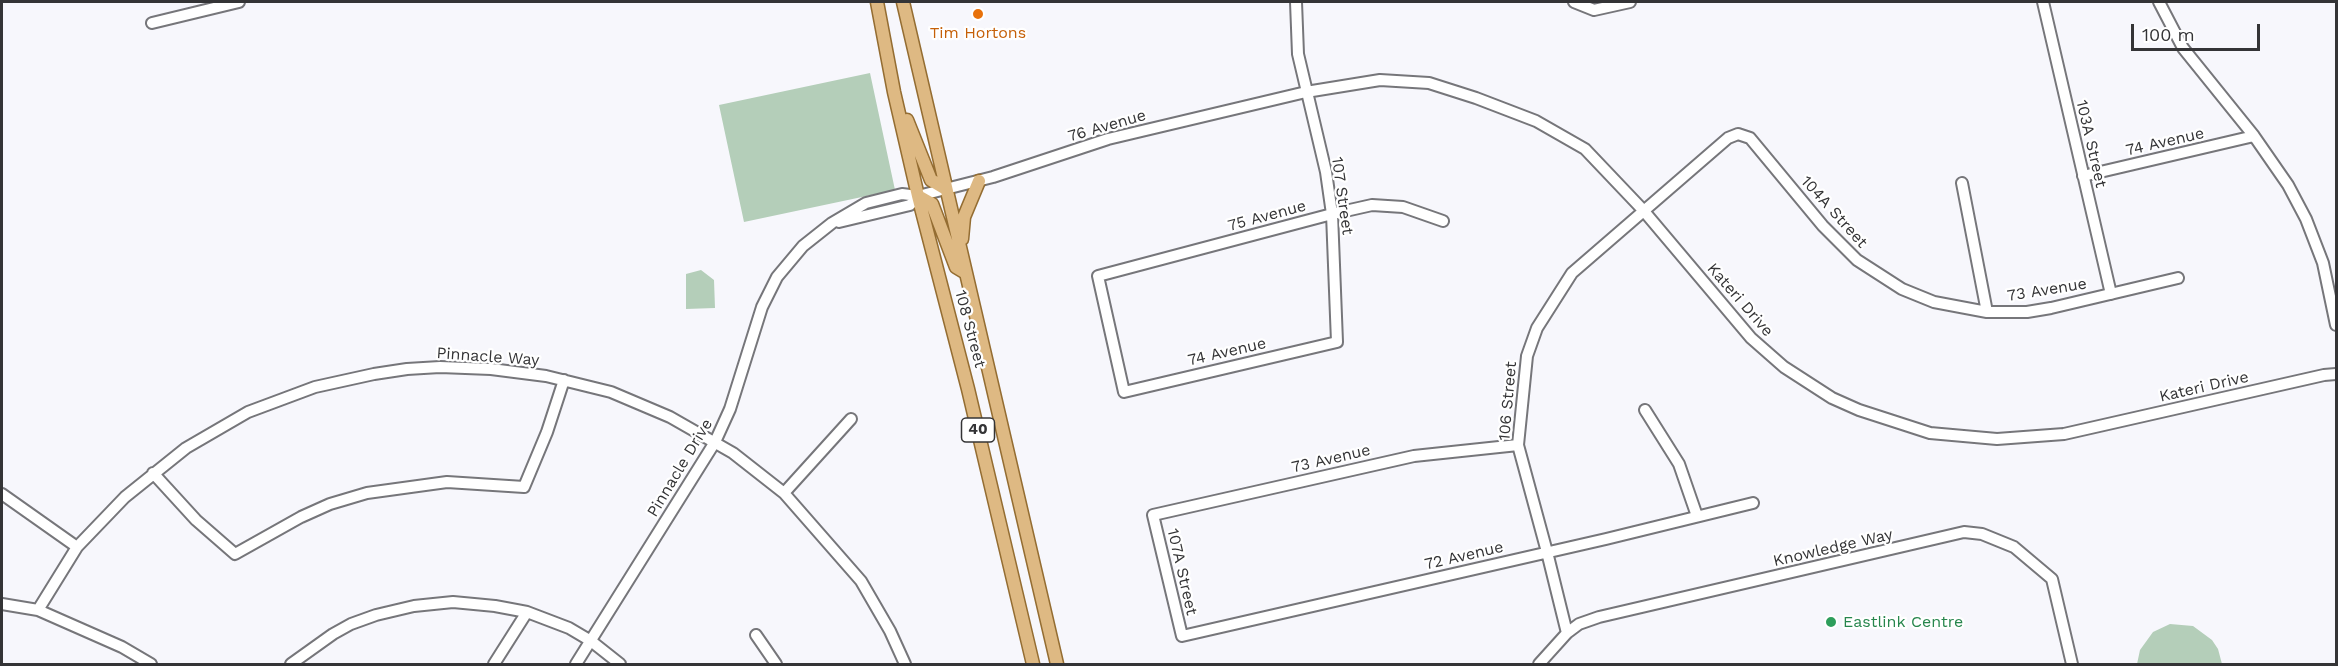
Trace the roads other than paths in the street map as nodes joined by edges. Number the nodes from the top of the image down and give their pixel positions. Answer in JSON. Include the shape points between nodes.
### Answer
{"nodes":[{"id":1,"x":239,"y":2,"type":"edge"},
{"id":2,"x":877,"y":2,"type":"edge"},
{"id":3,"x":903,"y":2,"type":"edge"},
{"id":4,"x":1296,"y":2,"type":"edge"},
{"id":5,"x":1574,"y":2,"type":"edge"},
{"id":6,"x":1630,"y":2,"type":"edge"},
{"id":7,"x":2043,"y":2,"type":"edge"},
{"id":8,"x":2159,"y":2,"type":"edge"},
{"id":9,"x":152,"y":23,"type":"dead end"},
{"id":10,"x":889,"y":64,"type":"junction"},
{"id":11,"x":1306,"y":92,"type":"junction"},
{"id":12,"x":2254,"y":136,"type":"junction"},
{"id":13,"x":2084,"y":176,"type":"junction"},
{"id":14,"x":979,"y":181,"type":"junction"},
{"id":15,"x":1962,"y":183,"type":"dead end"},
{"id":16,"x":946,"y":189,"type":"junction"},
{"id":17,"x":918,"y":196,"type":"junction"},
{"id":18,"x":1643,"y":210,"type":"junction"},
{"id":19,"x":1332,"y":214,"type":"junction"},
{"id":20,"x":1443,"y":221,"type":"dead end"},
{"id":21,"x":966,"y":273,"type":"junction"},
{"id":22,"x":2178,"y":278,"type":"dead end"},
{"id":23,"x":2111,"y":294,"type":"junction"},
{"id":24,"x":1920,"y":297,"type":"joint"},
{"id":25,"x":1987,"y":312,"type":"junction"},
{"id":26,"x":2337,"y":325,"type":"edge"},
{"id":27,"x":1337,"y":342,"type":"joint"},
{"id":28,"x":2337,"y":374,"type":"edge"},
{"id":29,"x":564,"y":380,"type":"junction"},
{"id":30,"x":1124,"y":392,"type":"joint"},
{"id":31,"x":1645,"y":410,"type":"dead end"},
{"id":32,"x":851,"y":419,"type":"dead end"},
{"id":33,"x":716,"y":442,"type":"junction"},
{"id":34,"x":1518,"y":445,"type":"junction"},
{"id":35,"x":153,"y":473,"type":"junction"},
{"id":36,"x":784,"y":493,"type":"junction"},
{"id":37,"x":2,"y":494,"type":"edge"},
{"id":38,"x":1753,"y":503,"type":"dead end"},
{"id":39,"x":1153,"y":515,"type":"joint"},
{"id":40,"x":1696,"y":516,"type":"junction"},
{"id":41,"x":77,"y":547,"type":"junction"},
{"id":42,"x":1547,"y":552,"type":"junction"},
{"id":43,"x":2,"y":604,"type":"edge"},
{"id":44,"x":38,"y":610,"type":"junction"},
{"id":45,"x":527,"y":612,"type":"junction"},
{"id":46,"x":1567,"y":633,"type":"junction"},
{"id":47,"x":756,"y":635,"type":"dead end"},
{"id":48,"x":1182,"y":636,"type":"joint"},
{"id":49,"x":591,"y":641,"type":"junction"},
{"id":50,"x":151,"y":664,"type":"edge"},
{"id":51,"x":291,"y":664,"type":"edge"},
{"id":52,"x":494,"y":664,"type":"edge"},
{"id":53,"x":576,"y":664,"type":"edge"},
{"id":54,"x":620,"y":664,"type":"edge"},
{"id":55,"x":776,"y":664,"type":"edge"},
{"id":56,"x":905,"y":664,"type":"edge"},
{"id":57,"x":1033,"y":664,"type":"edge"},
{"id":58,"x":1057,"y":664,"type":"edge"},
{"id":59,"x":1539,"y":664,"type":"edge"},
{"id":60,"x":2072,"y":664,"type":"edge"}],
"edges":[{"from":1,"to":9,"type":"street"},
{"from":2,"to":10,"type":"main road","name":"108 Street","number":"40"},
{"from":3,"to":16,"type":"main road","name":"108 Street","number":"40"},
{"from":4,"to":11,"type":"street","name":"107 Street","via":[[1298,54]]},
{"from":5,"to":6,"type":"street","via":[[1594,10]]},
{"from":7,"to":13,"type":"street","name":"103A Street"},
{"from":8,"to":12,"type":"street","via":[[2184,48]]},
{"from":10,"to":16,"type":"main road","via":[[931,180]]},
{"from":10,"to":17,"type":"main road","name":"108 Street","number":"40"},
{"from":11,"to":14,"type":"street","name":"76 Avenue","via":[[1108,139]]},
{"from":11,"to":18,"type":"street","name":"Kateri Drive","via":[[1380,80],[1429,83],[1476,98],[1536,121],[1585,149]]},
{"from":11,"to":19,"type":"street","name":"107 Street"},
{"from":12,"to":13,"type":"street","name":"74 Avenue"},
{"from":12,"to":26,"type":"street","via":[[2306,219],[2323,263]]},
{"from":13,"to":23,"type":"street","name":"103A Street"},
{"from":14,"to":16,"type":"street","name":"76 Avenue"},
{"from":14,"to":21,"type":"main road","via":[[963,217]]},
{"from":15,"to":25,"type":"street"},
{"from":16,"to":17,"type":"street","name":"76 Avenue"},
{"from":16,"to":21,"type":"main road","name":"108 Street","number":"40"},
{"from":17,"to":21,"type":"main road","via":[[932,204],[956,267]]},
{"from":17,"to":33,"type":"street","name":"Pinnacle Drive","via":[[910,205],[832,223],[784,267],[756,323]]},
{"from":17,"to":57,"type":"main road","name":"108 Street","number":"40"},
{"from":18,"to":24,"type":"street","name":"104A Street","via":[[1728,138],[1738,134],[1750,138],[1823,226],[1857,260]]},
{"from":18,"to":28,"type":"street","name":"Kateri Drive","via":[[1751,338],[1784,368],[1832,399],[1930,433],[1997,439],[2064,434]]},
{"from":18,"to":34,"type":"street","name":"106 Street","via":[[1572,273],[1537,328],[1527,356]]},
{"from":19,"to":20,"type":"street","name":"75 Avenue","via":[[1372,205],[1402,207]]},
{"from":19,"to":27,"type":"street","name":"107 Street"},
{"from":19,"to":30,"type":"street","name":"75 Avenue","via":[[1098,276]]},
{"from":21,"to":58,"type":"main road","name":"108 Street","number":"40"},
{"from":22,"to":23,"type":"street","name":"73 Avenue"},
{"from":23,"to":25,"type":"street","name":"73 Avenue","via":[[2039,310]]},
{"from":24,"to":25,"type":"street","name":"73 Avenue"},
{"from":27,"to":30,"type":"street","name":"74 Avenue"},
{"from":29,"to":33,"type":"street","name":"Pinnacle Way","via":[[629,399]]},
{"from":29,"to":35,"type":"street","name":"Pinnacle Way","via":[[466,367],[407,369],[340,381],[248,412],[186,448]]},
{"from":29,"to":35,"type":"street","via":[[524,487],[447,482],[367,493],[301,517],[235,554],[196,520]]},
{"from":31,"to":40,"type":"street","via":[[1679,464]]},
{"from":32,"to":36,"type":"street"},
{"from":33,"to":36,"type":"street","name":"Pinnacle Way"},
{"from":33,"to":49,"type":"street","name":"Pinnacle Drive"},
{"from":34,"to":39,"type":"street","name":"73 Avenue","via":[[1414,456]]},
{"from":34,"to":42,"type":"street","name":"106 Street"},
{"from":35,"to":41,"type":"street","name":"Pinnacle Way"},
{"from":36,"to":56,"type":"street","name":"Pinnacle Way","via":[[861,581]]},
{"from":37,"to":41,"type":"street"},
{"from":38,"to":40,"type":"street","name":"72 Avenue"},
{"from":39,"to":48,"type":"street","name":"107A Street"},
{"from":40,"to":42,"type":"street","name":"72 Avenue"},
{"from":41,"to":44,"type":"street","name":"Pinnacle Way"},
{"from":42,"to":46,"type":"street","name":"106 Street"},
{"from":42,"to":48,"type":"street","name":"72 Avenue"},
{"from":43,"to":44,"type":"street"},
{"from":44,"to":50,"type":"street"},
{"from":45,"to":49,"type":"street","via":[[568,627]]},
{"from":45,"to":51,"type":"street","via":[[461,602],[405,608],[351,624]]},
{"from":45,"to":52,"type":"street"},
{"from":46,"to":59,"type":"street","name":"Knowledge Way"},
{"from":46,"to":60,"type":"street","name":"Knowledge Way","via":[[1599,617],[1964,532],[1982,534],[2014,547],[2052,579]]},
{"from":47,"to":55,"type":"street"},
{"from":49,"to":53,"type":"street","name":"Pinnacle Drive"},
{"from":49,"to":54,"type":"street"}]}
